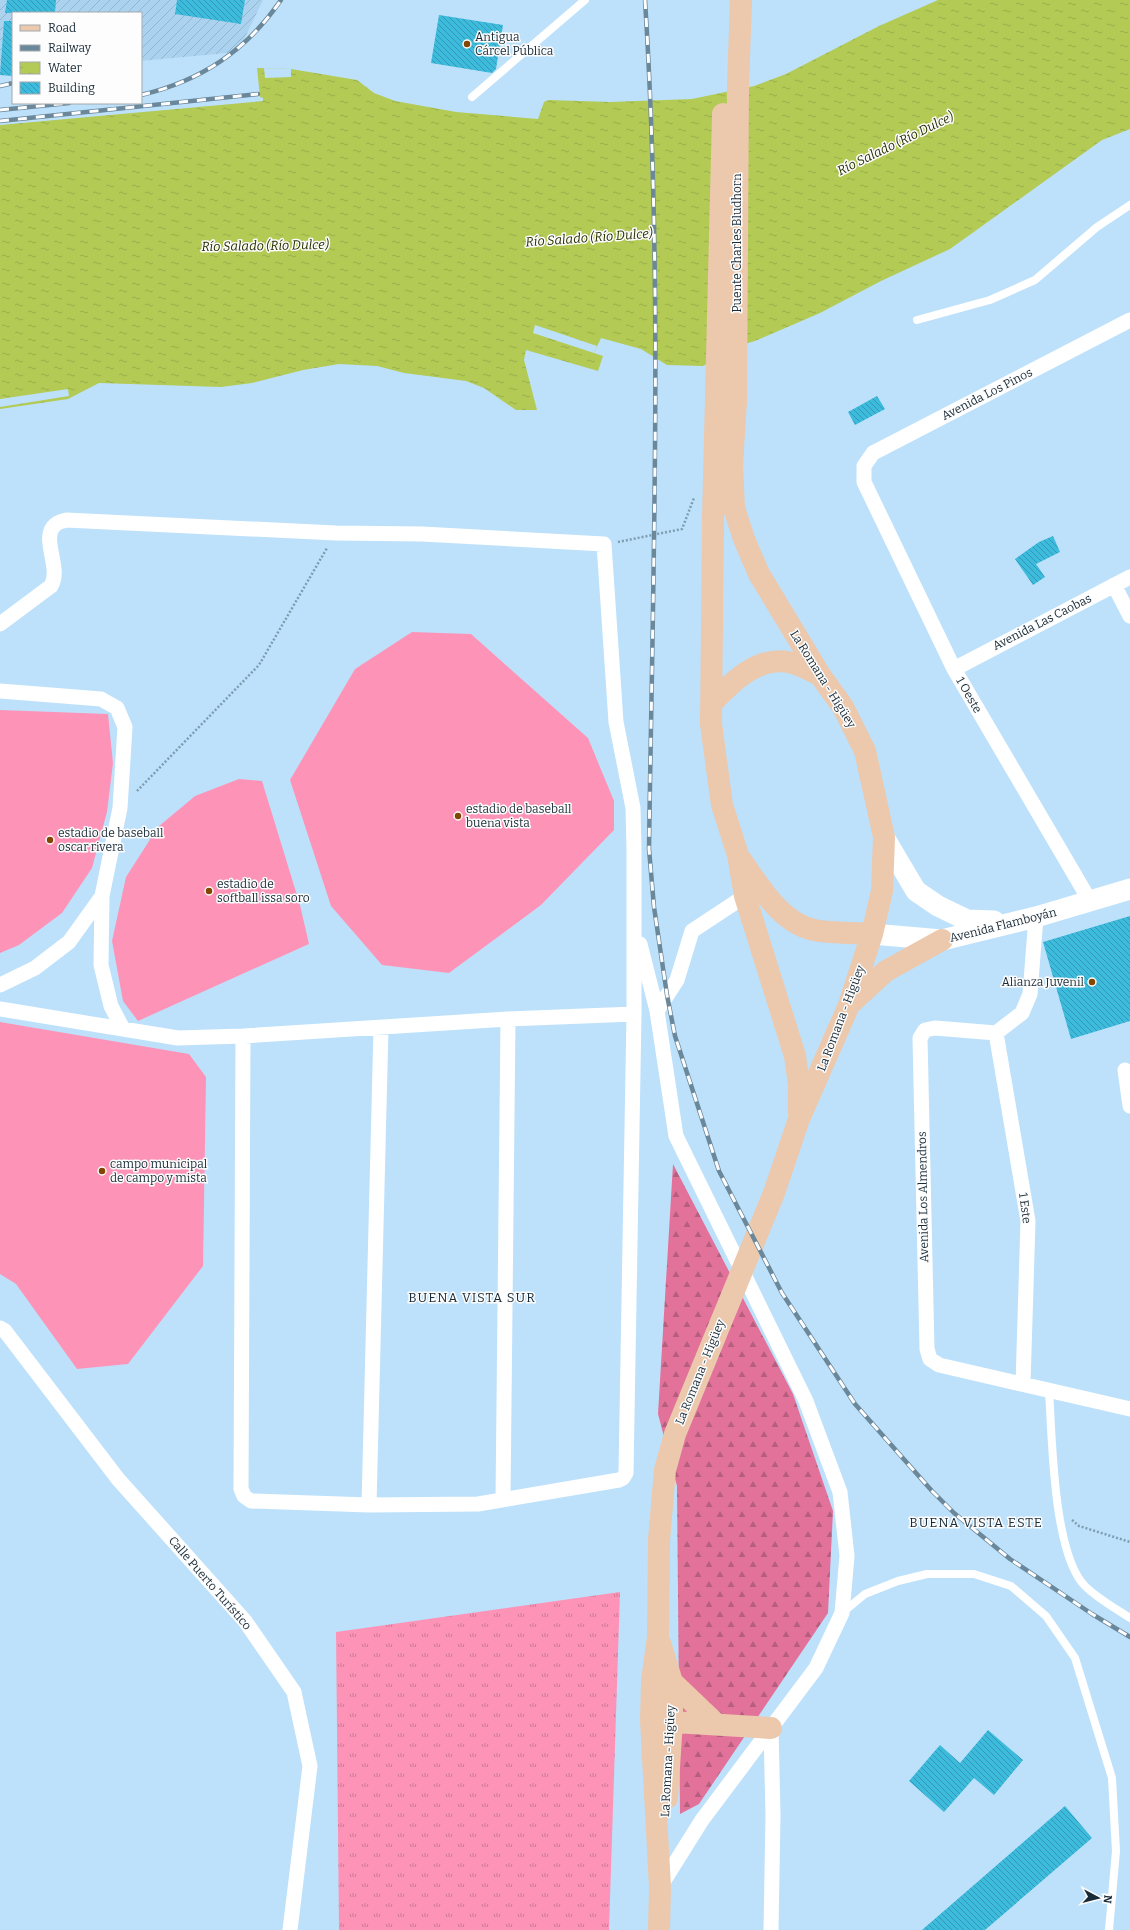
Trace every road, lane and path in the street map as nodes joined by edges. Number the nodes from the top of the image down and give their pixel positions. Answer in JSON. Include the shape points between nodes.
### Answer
{"nodes":[{"id":1,"x":585,"y":0,"type":"edge"},
{"id":2,"x":727,"y":0,"type":"edge"},
{"id":3,"x":741,"y":0,"type":"edge"},
{"id":4,"x":731,"y":87,"type":"junction"},
{"id":5,"x":472,"y":97,"type":"dead end"},
{"id":6,"x":1130,"y":204,"type":"edge"},
{"id":7,"x":917,"y":320,"type":"dead end"},
{"id":8,"x":1130,"y":320,"type":"edge"},
{"id":9,"x":727,"y":400,"type":"junction"},
{"id":10,"x":864,"y":482,"type":"joint"},
{"id":11,"x":682,"y":529,"type":"dead end"},
{"id":12,"x":336,"y":533,"type":"junction"},
{"id":13,"x":604,"y":544,"type":"junction"},
{"id":14,"x":1130,"y":577,"type":"edge"},
{"id":15,"x":1114,"y":585,"type":"junction"},
{"id":16,"x":1130,"y":616,"type":"edge"},
{"id":17,"x":0,"y":624,"type":"edge"},
{"id":18,"x":954,"y":669,"type":"junction"},
{"id":19,"x":820,"y":675,"type":"junction"},
{"id":20,"x":0,"y":690,"type":"edge"},
{"id":21,"x":712,"y":703,"type":"junction"},
{"id":22,"x":120,"y":808,"type":"junction"},
{"id":23,"x":884,"y":837,"type":"junction"},
{"id":24,"x":738,"y":855,"type":"junction"},
{"id":25,"x":1130,"y":889,"type":"edge"},
{"id":26,"x":102,"y":896,"type":"junction"},
{"id":27,"x":744,"y":896,"type":"junction"},
{"id":28,"x":1090,"y":901,"type":"junction"},
{"id":29,"x":1036,"y":917,"type":"junction"},
{"id":30,"x":1016,"y":921,"type":"junction"},
{"id":31,"x":635,"y":923,"type":"junction"},
{"id":32,"x":872,"y":934,"type":"junction"},
{"id":33,"x":942,"y":940,"type":"junction"},
{"id":34,"x":0,"y":985,"type":"edge"},
{"id":35,"x":849,"y":1005,"type":"junction"},
{"id":36,"x":0,"y":1009,"type":"edge"},
{"id":37,"x":657,"y":1011,"type":"junction"},
{"id":38,"x":634,"y":1014,"type":"junction"},
{"id":39,"x":508,"y":1019,"type":"junction"},
{"id":40,"x":381,"y":1028,"type":"junction"},
{"id":41,"x":123,"y":1029,"type":"junction"},
{"id":42,"x":996,"y":1033,"type":"junction"},
{"id":43,"x":244,"y":1036,"type":"junction"},
{"id":44,"x":1125,"y":1070,"type":"dead end"},
{"id":45,"x":1130,"y":1106,"type":"edge"},
{"id":46,"x":799,"y":1119,"type":"junction"},
{"id":47,"x":0,"y":1328,"type":"edge"},
{"id":48,"x":1022,"y":1384,"type":"junction"},
{"id":49,"x":1049,"y":1390,"type":"junction"},
{"id":50,"x":1130,"y":1409,"type":"edge"},
{"id":51,"x":503,"y":1500,"type":"junction"},
{"id":52,"x":369,"y":1505,"type":"junction"},
{"id":53,"x":1068,"y":1516,"type":"dead end"},
{"id":54,"x":1130,"y":1542,"type":"edge"},
{"id":55,"x":842,"y":1613,"type":"junction"},
{"id":56,"x":1130,"y":1618,"type":"edge"},
{"id":57,"x":658,"y":1637,"type":"junction"},
{"id":58,"x":672,"y":1682,"type":"junction"},
{"id":59,"x":651,"y":1720,"type":"junction"},
{"id":60,"x":672,"y":1721,"type":"junction"},
{"id":61,"x":715,"y":1723,"type":"junction"},
{"id":62,"x":771,"y":1728,"type":"junction"},
{"id":63,"x":660,"y":1887,"type":"junction"},
{"id":64,"x":290,"y":1930,"type":"edge"},
{"id":65,"x":660,"y":1930,"type":"edge"},
{"id":66,"x":771,"y":1930,"type":"edge"},
{"id":67,"x":1109,"y":1930,"type":"edge"}],
"edges":[{"from":1,"to":5,"type":"lane"},
{"from":2,"to":4,"type":"main road"},
{"from":3,"to":4,"type":"main road"},
{"from":4,"to":9,"type":"main road","name":"Puente Charles Bludhorn"},
{"from":6,"to":7,"type":"lane","via":[[1097,227],[1035,280],[990,300]]},
{"from":8,"to":10,"type":"street","name":"Avenida Los Pinos","via":[[873,453],[864,466]]},
{"from":9,"to":19,"type":"main road","name":"La Romana - Higüey","via":[[734,508],[744,539],[759,574]]},
{"from":9,"to":21,"type":"main road","name":"La Romana - Higüey","via":[[713,518]]},
{"from":10,"to":18,"type":"street","name":"1 Oeste"},
{"from":11,"to":13,"type":"path"},
{"from":12,"to":13,"type":"street","via":[[422,534]]},
{"from":12,"to":17,"type":"street","via":[[66,520],[55,524],[49,538],[55,571],[55,579],[51,586]]},
{"from":12,"to":22,"type":"path","via":[[260,666]]},
{"from":13,"to":31,"type":"street","via":[[616,722],[633,808]]},
{"from":14,"to":15,"type":"street","name":"Avenida Las Caobas"},
{"from":15,"to":16,"type":"street"},
{"from":15,"to":18,"type":"street","name":"Avenida Las Caobas"},
{"from":18,"to":28,"type":"street","name":"1 Oeste"},
{"from":19,"to":21,"type":"main road","via":[[791,662],[765,662],[732,682]]},
{"from":19,"to":23,"type":"main road","name":"La Romana - Higüey","via":[[844,707],[865,751]]},
{"from":20,"to":22,"type":"street","via":[[101,699],[117,708],[125,727]]},
{"from":21,"to":24,"type":"main road","name":"La Romana - Higüey","via":[[711,724],[722,805]]},
{"from":22,"to":26,"type":"street"},
{"from":23,"to":30,"type":"street","via":[[916,891],[938,906],[967,920]]},
{"from":23,"to":32,"type":"main road","name":"La Romana - Higüey","via":[[882,891]]},
{"from":24,"to":27,"type":"main road","name":"La Romana - Higüey"},
{"from":24,"to":32,"type":"main road","via":[[772,902],[792,921],[814,930]]},
{"from":25,"to":28,"type":"street","name":"Avenida Flamboyán"},
{"from":26,"to":34,"type":"street","via":[[69,942],[35,968]]},
{"from":26,"to":41,"type":"street","via":[[101,965],[111,1006]]},
{"from":27,"to":37,"type":"street","via":[[692,931],[677,980]]},
{"from":27,"to":46,"type":"main road","name":"La Romana - Higüey","via":[[795,1056],[799,1084]]},
{"from":28,"to":29,"type":"street","name":"Avenida Flamboyán"},
{"from":29,"to":30,"type":"street","name":"Avenida Flamboyán"},
{"from":29,"to":42,"type":"street","via":[[1030,994],[1022,1013]]},
{"from":30,"to":33,"type":"street","name":"Avenida Flamboyán"},
{"from":31,"to":37,"type":"street"},
{"from":31,"to":38,"type":"street"},
{"from":32,"to":33,"type":"street","name":"Avenida Flamboyán"},
{"from":32,"to":35,"type":"main road","name":"La Romana - Higüey"},
{"from":33,"to":35,"type":"main road","via":[[886,971]]},
{"from":35,"to":46,"type":"main road","name":"La Romana - Higüey"},
{"from":36,"to":41,"type":"street"},
{"from":37,"to":55,"type":"street","via":[[676,1136],[806,1401],[840,1492],[847,1556]]},
{"from":38,"to":39,"type":"street"},
{"from":38,"to":51,"type":"street","via":[[626,1473],[619,1480]]},
{"from":39,"to":40,"type":"street"},
{"from":39,"to":51,"type":"street"},
{"from":40,"to":43,"type":"street"},
{"from":40,"to":52,"type":"street"},
{"from":41,"to":43,"type":"street","via":[[178,1038]]},
{"from":42,"to":48,"type":"street","name":"1 Este","via":[[1028,1221]]},
{"from":42,"to":48,"type":"street","name":"Avenida Los Almendros","via":[[935,1028],[926,1030],[920,1038],[927,1349],[930,1359],[938,1365]]},
{"from":43,"to":52,"type":"street","via":[[240,1489],[251,1501]]},
{"from":44,"to":45,"type":"street"},
{"from":46,"to":57,"type":"main road","name":"La Romana - Higüey","via":[[774,1193],[675,1434],[665,1470],[659,1540]]},
{"from":47,"to":64,"type":"street","name":"Calle Puerto Turístico","via":[[5,1331],[118,1479],[245,1621],[294,1692],[310,1766]]},
{"from":48,"to":49,"type":"street","name":"Avenida Los Almendros"},
{"from":49,"to":50,"type":"street","name":"Avenida Los Almendros"},
{"from":49,"to":56,"type":"lane","via":[[1055,1488],[1068,1555],[1085,1586]]},
{"from":51,"to":52,"type":"street","via":[[478,1504]]},
{"from":53,"to":54,"type":"path","via":[[1079,1526]]},
{"from":55,"to":62,"type":"street","via":[[816,1668]]},
{"from":55,"to":67,"type":"lane","via":[[865,1594],[898,1581],[927,1574],[974,1574],[1011,1586],[1046,1616],[1075,1658],[1112,1778],[1116,1851]]},
{"from":57,"to":58,"type":"main road","name":"La Romana - Higüey"},
{"from":57,"to":59,"type":"main road","name":"La Romana - Higüey","via":[[652,1682]]},
{"from":58,"to":60,"type":"main road","name":"La Romana - Higüey"},
{"from":58,"to":61,"type":"main road"},
{"from":59,"to":60,"type":"main road"},
{"from":59,"to":63,"type":"main road","name":"La Romana - Higüey"},
{"from":60,"to":61,"type":"main road"},
{"from":60,"to":63,"type":"main road","name":"La Romana - Higüey"},
{"from":61,"to":62,"type":"main road"},
{"from":62,"to":63,"type":"street","via":[[702,1820]]},
{"from":62,"to":66,"type":"street"},
{"from":63,"to":65,"type":"main road","name":"La Romana - Higüey"}]}
